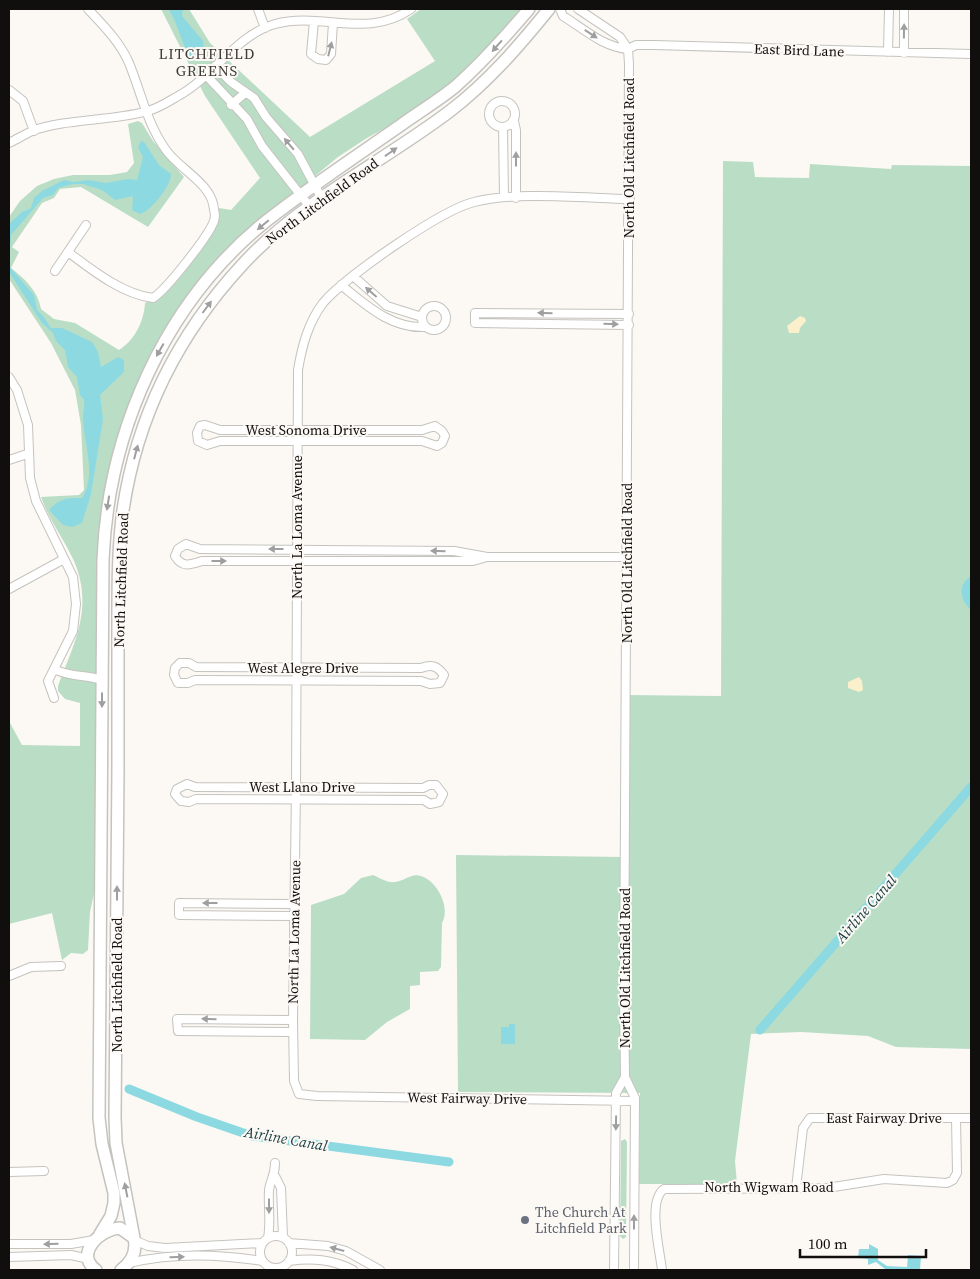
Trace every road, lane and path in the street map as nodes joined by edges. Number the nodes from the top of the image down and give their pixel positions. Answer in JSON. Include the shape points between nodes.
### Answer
{"nodes":[{"id":1,"x":88,"y":9,"type":"edge"},
{"id":2,"x":258,"y":9,"type":"edge"},
{"id":3,"x":411,"y":9,"type":"edge"},
{"id":4,"x":529,"y":9,"type":"edge"},
{"id":5,"x":549,"y":9,"type":"edge"},
{"id":6,"x":560,"y":9,"type":"edge"},
{"id":7,"x":578,"y":9,"type":"edge"},
{"id":8,"x":889,"y":9,"type":"edge"},
{"id":9,"x":904,"y":9,"type":"edge"},
{"id":10,"x":314,"y":21,"type":"junction"},
{"id":11,"x":333,"y":23,"type":"junction"},
{"id":12,"x":265,"y":28,"type":"junction"},
{"id":13,"x":628,"y":49,"type":"junction"},
{"id":14,"x":888,"y":52,"type":"junction"},
{"id":15,"x":904,"y":53,"type":"junction"},
{"id":16,"x":971,"y":54,"type":"edge"},
{"id":17,"x":215,"y":66,"type":"junction"},
{"id":18,"x":205,"y":74,"type":"junction"},
{"id":19,"x":9,"y":90,"type":"edge"},
{"id":20,"x":245,"y":93,"type":"junction"},
{"id":21,"x":231,"y":105,"type":"junction"},
{"id":22,"x":260,"y":108,"type":"junction"},
{"id":23,"x":146,"y":112,"type":"junction"},
{"id":24,"x":247,"y":119,"type":"junction"},
{"id":25,"x":514,"y":121,"type":"junction"},
{"id":26,"x":503,"y":127,"type":"junction"},
{"id":27,"x":34,"y":131,"type":"junction"},
{"id":28,"x":9,"y":143,"type":"edge"},
{"id":29,"x":316,"y":185,"type":"junction"},
{"id":30,"x":302,"y":196,"type":"junction"},
{"id":31,"x":504,"y":197,"type":"junction"},
{"id":32,"x":516,"y":198,"type":"junction"},
{"id":33,"x":322,"y":199,"type":"junction"},
{"id":34,"x":630,"y":199,"type":"junction"},
{"id":35,"x":310,"y":207,"type":"junction"},
{"id":36,"x":86,"y":225,"type":"dead end"},
{"id":37,"x":68,"y":252,"type":"junction"},
{"id":38,"x":55,"y":271,"type":"dead end"},
{"id":39,"x":353,"y":276,"type":"junction"},
{"id":40,"x":341,"y":285,"type":"junction"},
{"id":41,"x":388,"y":306,"type":"junction"},
{"id":42,"x":520,"y":313,"type":"junction"},
{"id":43,"x":567,"y":313,"type":"junction"},
{"id":44,"x":629,"y":314,"type":"junction"},
{"id":45,"x":382,"y":316,"type":"junction"},
{"id":46,"x":422,"y":317,"type":"junction"},
{"id":47,"x":520,"y":323,"type":"junction"},
{"id":48,"x":567,"y":324,"type":"junction"},
{"id":49,"x":629,"y":324,"type":"junction"},
{"id":50,"x":426,"y":327,"type":"junction"},
{"id":51,"x":9,"y":377,"type":"edge"},
{"id":52,"x":238,"y":430,"type":"junction"},
{"id":53,"x":374,"y":430,"type":"junction"},
{"id":54,"x":297,"y":431,"type":"junction"},
{"id":55,"x":238,"y":441,"type":"junction"},
{"id":56,"x":297,"y":442,"type":"junction"},
{"id":57,"x":374,"y":442,"type":"junction"},
{"id":58,"x":27,"y":454,"type":"junction"},
{"id":59,"x":9,"y":460,"type":"edge"},
{"id":60,"x":235,"y":549,"type":"junction"},
{"id":61,"x":296,"y":549,"type":"junction"},
{"id":62,"x":384,"y":550,"type":"junction"},
{"id":63,"x":487,"y":556,"type":"junction"},
{"id":64,"x":627,"y":556,"type":"junction"},
{"id":65,"x":64,"y":559,"type":"junction"},
{"id":66,"x":236,"y":561,"type":"junction"},
{"id":67,"x":296,"y":561,"type":"junction"},
{"id":68,"x":384,"y":561,"type":"junction"},
{"id":69,"x":9,"y":589,"type":"edge"},
{"id":70,"x":233,"y":668,"type":"junction"},
{"id":71,"x":296,"y":668,"type":"junction"},
{"id":72,"x":372,"y":668,"type":"junction"},
{"id":73,"x":54,"y":669,"type":"junction"},
{"id":74,"x":102,"y":680,"type":"junction"},
{"id":75,"x":234,"y":680,"type":"junction"},
{"id":76,"x":296,"y":680,"type":"junction"},
{"id":77,"x":372,"y":681,"type":"junction"},
{"id":78,"x":54,"y":698,"type":"dead end"},
{"id":79,"x":233,"y":787,"type":"junction"},
{"id":80,"x":296,"y":787,"type":"junction"},
{"id":81,"x":372,"y":788,"type":"junction"},
{"id":82,"x":233,"y":798,"type":"junction"},
{"id":83,"x":296,"y":798,"type":"junction"},
{"id":84,"x":372,"y":799,"type":"junction"},
{"id":85,"x":234,"y":904,"type":"junction"},
{"id":86,"x":294,"y":904,"type":"junction"},
{"id":87,"x":234,"y":916,"type":"junction"},
{"id":88,"x":294,"y":916,"type":"junction"},
{"id":89,"x":61,"y":966,"type":"dead end"},
{"id":90,"x":9,"y":976,"type":"edge"},
{"id":91,"x":234,"y":1019,"type":"junction"},
{"id":92,"x":292,"y":1020,"type":"junction"},
{"id":93,"x":234,"y":1032,"type":"junction"},
{"id":94,"x":293,"y":1032,"type":"junction"},
{"id":95,"x":625,"y":1077,"type":"junction"},
{"id":96,"x":299,"y":1094,"type":"joint"},
{"id":97,"x":616,"y":1099,"type":"junction"},
{"id":98,"x":635,"y":1100,"type":"junction"},
{"id":99,"x":956,"y":1118,"type":"junction"},
{"id":100,"x":971,"y":1118,"type":"edge"},
{"id":101,"x":274,"y":1163,"type":"dead end"},
{"id":102,"x":44,"y":1171,"type":"dead end"},
{"id":103,"x":9,"y":1172,"type":"edge"},
{"id":104,"x":275,"y":1176,"type":"junction"},
{"id":105,"x":796,"y":1188,"type":"junction"},
{"id":106,"x":97,"y":1237,"type":"junction"},
{"id":107,"x":134,"y":1239,"type":"junction"},
{"id":108,"x":265,"y":1240,"type":"junction"},
{"id":109,"x":286,"y":1240,"type":"junction"},
{"id":110,"x":9,"y":1244,"type":"edge"},
{"id":111,"x":9,"y":1257,"type":"edge"},
{"id":112,"x":265,"y":1265,"type":"edge"},
{"id":113,"x":286,"y":1265,"type":"edge"},
{"id":114,"x":92,"y":1267,"type":"edge"},
{"id":115,"x":125,"y":1267,"type":"edge"},
{"id":116,"x":353,"y":1270,"type":"edge"},
{"id":117,"x":380,"y":1270,"type":"edge"},
{"id":118,"x":614,"y":1270,"type":"edge"},
{"id":119,"x":634,"y":1270,"type":"edge"},
{"id":120,"x":662,"y":1270,"type":"edge"}],
"edges":[{"from":1,"to":23,"type":"street","via":[[128,61]]},
{"from":2,"to":12,"type":"street"},
{"from":3,"to":11,"type":"street","via":[[376,24]]},
{"from":4,"to":29,"type":"main road","name":"North Litchfield Road","one_way":true,"via":[[494,50],[450,90]]},
{"from":33,"to":5,"type":"main road","name":"North Litchfield Road","one_way":true,"via":[[458,104],[506,60]]},
{"from":6,"to":13,"type":"street","one_way":true,"via":[[563,16],[606,44]]},
{"from":7,"to":13,"type":"street","via":[[620,37]]},
{"from":8,"to":14,"type":"street"},
{"from":15,"to":9,"type":"street","one_way":true},
{"from":10,"to":11,"type":"street"},
{"from":10,"to":11,"type":"street","one_way":true,"via":[[311,54],[326,60],[330,54]]},
{"from":10,"to":12,"type":"street","via":[[288,22]]},
{"from":12,"to":17,"type":"street","via":[[242,42]]},
{"from":13,"to":14,"type":"street","name":"East Bird Lane","via":[[636,45],[654,45]]},
{"from":13,"to":34,"type":"street","name":"North Old Litchfield Road"},
{"from":14,"to":15,"type":"street","name":"East Bird Lane"},
{"from":15,"to":16,"type":"street","name":"East Bird Lane"},
{"from":17,"to":18,"type":"street"},
{"from":17,"to":20,"type":"street"},
{"from":18,"to":21,"type":"street"},
{"from":18,"to":23,"type":"street","via":[[181,95]]},
{"from":19,"to":27,"type":"street","via":[[23,101]]},
{"from":20,"to":21,"type":"street"},
{"from":20,"to":22,"type":"street","via":[[254,98]]},
{"from":21,"to":24,"type":"street"},
{"from":22,"to":24,"type":"street"},
{"from":29,"to":22,"type":"street","one_way":true,"via":[[298,154]]},
{"from":23,"to":27,"type":"street","via":[[100,121],[66,123]]},
{"from":23,"to":37,"type":"street","via":[[166,150],[206,188],[214,209],[214,220],[205,237],[166,287],[152,298],[121,287]]},
{"from":24,"to":30,"type":"street","via":[[262,146]]},
{"from":25,"to":26,"type":"street"},
{"from":25,"to":26,"type":"street","via":[[516,112],[512,104],[496,102],[490,109],[490,118]]},
{"from":32,"to":25,"type":"street","one_way":true},
{"from":26,"to":31,"type":"street"},
{"from":27,"to":28,"type":"street"},
{"from":29,"to":30,"type":"main road","name":"North Litchfield Road"},
{"from":29,"to":33,"type":"street"},
{"from":30,"to":35,"type":"street"},
{"from":30,"to":74,"type":"main road","name":"North Litchfield Road","one_way":true,"via":[[265,222],[218,266],[170,333],[137,398],[118,456],[105,523]]},
{"from":31,"to":32,"type":"street","name":"North La Loma Avenue"},
{"from":31,"to":39,"type":"street","name":"North La Loma Avenue","via":[[473,202],[434,220]]},
{"from":32,"to":34,"type":"street","name":"North La Loma Avenue"},
{"from":33,"to":35,"type":"main road","name":"North Litchfield Road"},
{"from":34,"to":44,"type":"street","name":"North Old Litchfield Road"},
{"from":107,"to":35,"type":"main road","name":"North Litchfield Road","one_way":true,"via":[[116,1143],[115,1117],[119,562],[123,514],[138,443],[172,359],[200,316],[244,263]]},
{"from":36,"to":37,"type":"street"},
{"from":37,"to":38,"type":"street"},
{"from":39,"to":40,"type":"street","name":"North La Loma Avenue"},
{"from":41,"to":39,"type":"street","one_way":true},
{"from":40,"to":45,"type":"street"},
{"from":40,"to":54,"type":"street","name":"North La Loma Avenue","via":[[323,304],[305,336],[298,370]]},
{"from":41,"to":45,"type":"street"},
{"from":41,"to":46,"type":"street"},
{"from":43,"to":42,"type":"street","one_way":true},
{"from":42,"to":47,"type":"street"},
{"from":42,"to":47,"type":"street","via":[[475,312],[475,323]]},
{"from":43,"to":44,"type":"street"},
{"from":43,"to":48,"type":"street"},
{"from":44,"to":49,"type":"street","name":"North Old Litchfield Road"},
{"from":45,"to":50,"type":"street","via":[[403,324]]},
{"from":46,"to":50,"type":"street"},
{"from":46,"to":50,"type":"street","via":[[432,306],[440,307],[445,313],[446,321],[441,328],[433,330]]},
{"from":47,"to":48,"type":"street"},
{"from":48,"to":49,"type":"street","one_way":true},
{"from":49,"to":64,"type":"street","name":"North Old Litchfield Road"},
{"from":51,"to":58,"type":"street","via":[[26,416]]},
{"from":52,"to":54,"type":"street","name":"West Sonoma Drive"},
{"from":52,"to":55,"type":"street","name":"West Sonoma Drive"},
{"from":52,"to":55,"type":"street","name":"West Sonoma Drive","via":[[220,430],[205,425],[200,426],[197,433],[198,441],[207,445]]},
{"from":53,"to":54,"type":"street","name":"West Sonoma Drive"},
{"from":53,"to":57,"type":"street","name":"West Sonoma Drive"},
{"from":53,"to":57,"type":"street","name":"West Sonoma Drive","via":[[422,430],[435,426],[444,436],[442,443],[436,446],[422,442]]},
{"from":54,"to":56,"type":"street","name":"North La Loma Avenue"},
{"from":55,"to":56,"type":"street","name":"West Sonoma Drive"},
{"from":56,"to":57,"type":"street","name":"West Sonoma Drive"},
{"from":56,"to":61,"type":"street","name":"North La Loma Avenue"},
{"from":58,"to":59,"type":"street"},
{"from":58,"to":65,"type":"street","via":[[36,501]]},
{"from":61,"to":60,"type":"street","one_way":true},
{"from":60,"to":66,"type":"street"},
{"from":60,"to":66,"type":"street","one_way":true,"via":[[200,549],[186,544],[178,549],[175,556],[186,565],[202,561]]},
{"from":61,"to":62,"type":"street"},
{"from":61,"to":67,"type":"street","name":"North La Loma Avenue"},
{"from":63,"to":62,"type":"street","one_way":true,"via":[[454,551]]},
{"from":62,"to":68,"type":"street"},
{"from":63,"to":64,"type":"street"},
{"from":63,"to":68,"type":"street","via":[[473,561]]},
{"from":64,"to":95,"type":"street","name":"North Old Litchfield Road"},
{"from":65,"to":69,"type":"street"},
{"from":65,"to":73,"type":"street","via":[[73,576],[76,604],[73,631]]},
{"from":66,"to":67,"type":"street"},
{"from":67,"to":68,"type":"street"},
{"from":67,"to":71,"type":"street","name":"North La Loma Avenue"},
{"from":70,"to":71,"type":"street","name":"West Alegre Drive"},
{"from":70,"to":75,"type":"street","name":"West Alegre Drive"},
{"from":70,"to":75,"type":"street","name":"West Alegre Drive","via":[[180,663],[174,675],[178,683]]},
{"from":71,"to":72,"type":"street","name":"West Alegre Drive"},
{"from":71,"to":76,"type":"street","name":"North La Loma Avenue"},
{"from":72,"to":77,"type":"street","name":"West Alegre Drive"},
{"from":72,"to":77,"type":"street","name":"West Alegre Drive","via":[[421,668],[429,665],[438,667],[444,675],[440,682],[430,684],[421,681]]},
{"from":73,"to":74,"type":"street","via":[[67,676]]},
{"from":73,"to":78,"type":"street","via":[[48,681]]},
{"from":74,"to":106,"type":"main road","name":"North Litchfield Road","one_way":true,"via":[[99,1118],[114,1203],[111,1216]]},
{"from":75,"to":76,"type":"street","name":"West Alegre Drive"},
{"from":76,"to":77,"type":"street","name":"West Alegre Drive"},
{"from":76,"to":80,"type":"street","name":"North La Loma Avenue"},
{"from":79,"to":80,"type":"street","name":"West Llano Drive"},
{"from":79,"to":82,"type":"street","name":"West Llano Drive"},
{"from":79,"to":82,"type":"street","name":"West Llano Drive","via":[[183,784],[175,794],[181,801],[189,802]]},
{"from":80,"to":81,"type":"street","name":"West Llano Drive"},
{"from":80,"to":83,"type":"street","name":"North La Loma Avenue"},
{"from":81,"to":84,"type":"street","name":"West Llano Drive"},
{"from":81,"to":84,"type":"street","name":"West Llano Drive","via":[[436,785],[443,794],[439,802],[430,804],[424,800]]},
{"from":82,"to":83,"type":"street","name":"West Llano Drive"},
{"from":83,"to":84,"type":"street","name":"West Llano Drive"},
{"from":83,"to":86,"type":"street","name":"North La Loma Avenue"},
{"from":85,"to":86,"type":"street"},
{"from":85,"to":87,"type":"street"},
{"from":85,"to":87,"type":"street","one_way":true,"via":[[179,903],[179,915]]},
{"from":86,"to":88,"type":"street","name":"North La Loma Avenue"},
{"from":87,"to":88,"type":"street"},
{"from":88,"to":92,"type":"street","name":"North La Loma Avenue"},
{"from":89,"to":90,"type":"street","via":[[31,967]]},
{"from":91,"to":92,"type":"street"},
{"from":91,"to":93,"type":"street"},
{"from":91,"to":93,"type":"street","one_way":true,"via":[[177,1019],[178,1031]]},
{"from":92,"to":94,"type":"street","name":"North La Loma Avenue"},
{"from":93,"to":94,"type":"street"},
{"from":94,"to":96,"type":"street","name":"North La Loma Avenue","via":[[294,1080]]},
{"from":95,"to":97,"type":"street","name":"North Old Litchfield Road"},
{"from":95,"to":98,"type":"street","name":"North Old Litchfield Road"},
{"from":96,"to":97,"type":"street","name":"West Fairway Drive"},
{"from":97,"to":98,"type":"street","name":"West Fairway Drive"},
{"from":97,"to":118,"type":"street","name":"North Old Litchfield Road","one_way":true},
{"from":119,"to":98,"type":"street","name":"North Old Litchfield Road","one_way":true},
{"from":99,"to":100,"type":"street","name":"East Fairway Drive"},
{"from":99,"to":105,"type":"street","name":"East Fairway Drive","via":[[810,1118],[803,1128]]},
{"from":99,"to":105,"type":"street","name":"North Wigwam Road","via":[[957,1170],[949,1183],[884,1179],[833,1188]]},
{"from":101,"to":104,"type":"street"},
{"from":102,"to":103,"type":"street"},
{"from":104,"to":108,"type":"street","one_way":true,"via":[[269,1187],[270,1229]]},
{"from":104,"to":109,"type":"street","via":[[281,1188]]},
{"from":105,"to":120,"type":"street","name":"North Wigwam Road","via":[[664,1189],[657,1196],[656,1208]]},
{"from":106,"to":107,"type":"main road","via":[[120,1228]]},
{"from":106,"to":110,"type":"street","one_way":true,"via":[[71,1244]]},
{"from":106,"to":114,"type":"main road","name":"North Litchfield Road","via":[[89,1252]]},
{"from":107,"to":108,"type":"street","via":[[148,1246],[165,1248]]},
{"from":107,"to":115,"type":"main road","via":[[134,1253]]},
{"from":108,"to":109,"type":"street","via":[[273,1236]]},
{"from":108,"to":112,"type":"street","via":[[259,1251]]},
{"from":109,"to":113,"type":"street","via":[[292,1251]]},
{"from":117,"to":109,"type":"street","one_way":true,"via":[[346,1251]]},
{"from":111,"to":114,"type":"street","via":[[71,1254]]},
{"from":112,"to":113,"type":"street","via":[[276,1268]]},
{"from":115,"to":112,"type":"street","one_way":true,"via":[[145,1259],[176,1257],[247,1258]]},
{"from":113,"to":116,"type":"street","via":[[303,1259],[332,1261]]}]}
